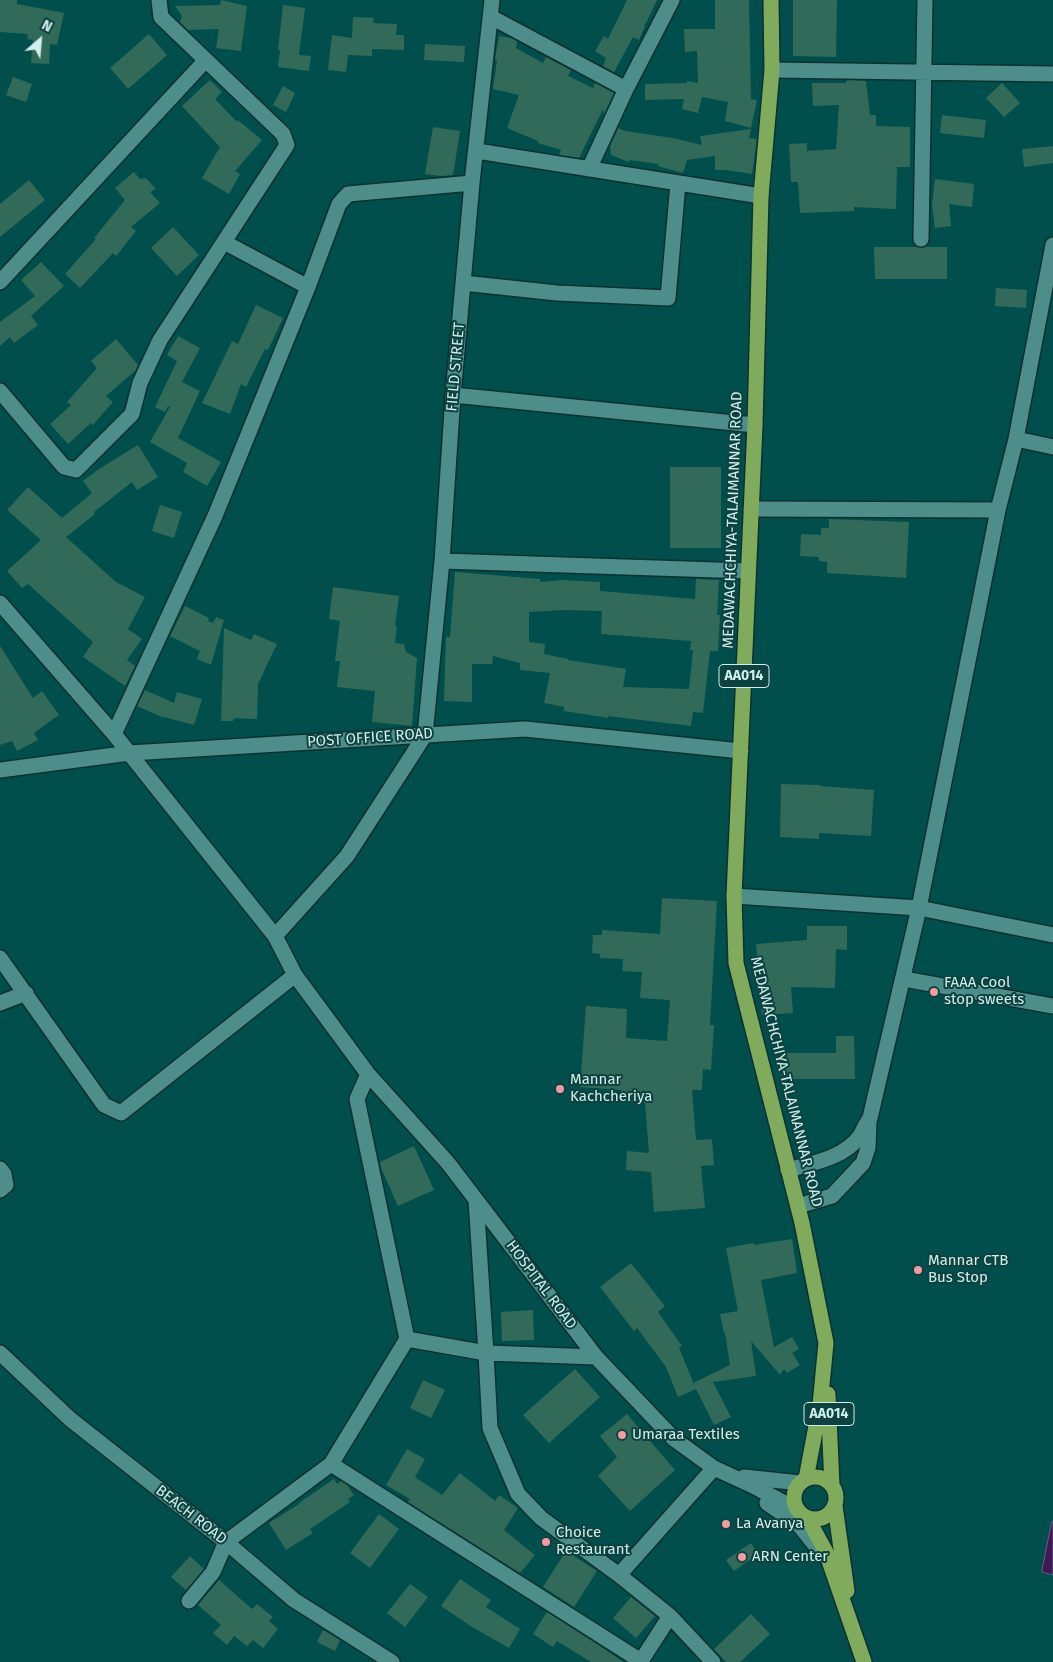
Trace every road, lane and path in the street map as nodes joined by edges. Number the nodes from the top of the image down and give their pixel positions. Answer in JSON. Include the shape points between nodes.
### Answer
{"nodes":[{"id":1,"x":159,"y":0,"type":"edge"},
{"id":2,"x":492,"y":0,"type":"edge"},
{"id":3,"x":672,"y":0,"type":"edge"},
{"id":4,"x":771,"y":0,"type":"edge"},
{"id":5,"x":925,"y":0,"type":"edge"},
{"id":6,"x":491,"y":17,"type":"junction"},
{"id":7,"x":206,"y":61,"type":"junction"},
{"id":8,"x":772,"y":70,"type":"junction"},
{"id":9,"x":924,"y":72,"type":"junction"},
{"id":10,"x":1053,"y":74,"type":"edge"},
{"id":11,"x":626,"y":89,"type":"junction"},
{"id":12,"x":477,"y":152,"type":"junction"},
{"id":13,"x":589,"y":169,"type":"junction"},
{"id":14,"x":472,"y":183,"type":"junction"},
{"id":15,"x":678,"y":183,"type":"junction"},
{"id":16,"x":761,"y":196,"type":"junction"},
{"id":17,"x":921,"y":239,"type":"dead end"},
{"id":18,"x":224,"y":242,"type":"junction"},
{"id":19,"x":1053,"y":244,"type":"edge"},
{"id":20,"x":0,"y":282,"type":"edge"},
{"id":21,"x":463,"y":283,"type":"junction"},
{"id":22,"x":308,"y":287,"type":"junction"},
{"id":23,"x":0,"y":392,"type":"edge"},
{"id":24,"x":453,"y":395,"type":"junction"},
{"id":25,"x":755,"y":425,"type":"junction"},
{"id":26,"x":1016,"y":439,"type":"junction"},
{"id":27,"x":1053,"y":447,"type":"edge"},
{"id":28,"x":751,"y":509,"type":"junction"},
{"id":29,"x":998,"y":510,"type":"junction"},
{"id":30,"x":442,"y":561,"type":"junction"},
{"id":31,"x":747,"y":572,"type":"junction"},
{"id":32,"x":0,"y":602,"type":"edge"},
{"id":33,"x":114,"y":734,"type":"junction"},
{"id":34,"x":425,"y":735,"type":"junction"},
{"id":35,"x":741,"y":751,"type":"junction"},
{"id":36,"x":130,"y":753,"type":"junction"},
{"id":37,"x":0,"y":770,"type":"edge"},
{"id":38,"x":734,"y":896,"type":"junction"},
{"id":39,"x":920,"y":908,"type":"junction"},
{"id":40,"x":275,"y":936,"type":"junction"},
{"id":41,"x":1053,"y":936,"type":"edge"},
{"id":42,"x":0,"y":958,"type":"edge"},
{"id":43,"x":295,"y":975,"type":"junction"},
{"id":44,"x":904,"y":980,"type":"junction"},
{"id":45,"x":26,"y":994,"type":"junction"},
{"id":46,"x":0,"y":1003,"type":"edge"},
{"id":47,"x":1053,"y":1006,"type":"edge"},
{"id":48,"x":368,"y":1074,"type":"junction"},
{"id":49,"x":870,"y":1118,"type":"junction"},
{"id":50,"x":0,"y":1169,"type":"edge"},
{"id":51,"x":788,"y":1170,"type":"junction"},
{"id":52,"x":0,"y":1190,"type":"edge"},
{"id":53,"x":476,"y":1200,"type":"junction"},
{"id":54,"x":798,"y":1206,"type":"junction"},
{"id":55,"x":407,"y":1340,"type":"junction"},
{"id":56,"x":826,"y":1343,"type":"junction"},
{"id":57,"x":0,"y":1353,"type":"edge"},
{"id":58,"x":486,"y":1353,"type":"junction"},
{"id":59,"x":596,"y":1357,"type":"junction"},
{"id":60,"x":331,"y":1464,"type":"junction"},
{"id":61,"x":714,"y":1468,"type":"junction"},
{"id":62,"x":733,"y":1476,"type":"junction"},
{"id":63,"x":803,"y":1481,"type":"junction"},
{"id":64,"x":832,"y":1486,"type":"junction"},
{"id":65,"x":835,"y":1506,"type":"junction"},
{"id":66,"x":796,"y":1509,"type":"junction"},
{"id":67,"x":808,"y":1519,"type":"junction"},
{"id":68,"x":226,"y":1542,"type":"junction"},
{"id":69,"x":832,"y":1569,"type":"junction"},
{"id":70,"x":619,"y":1575,"type":"junction"},
{"id":71,"x":189,"y":1601,"type":"dead end"},
{"id":72,"x":670,"y":1616,"type":"junction"},
{"id":73,"x":852,"y":1630,"type":"junction"},
{"id":74,"x":392,"y":1662,"type":"edge"},
{"id":75,"x":642,"y":1662,"type":"edge"},
{"id":76,"x":713,"y":1662,"type":"edge"},
{"id":77,"x":864,"y":1662,"type":"edge"}],
"edges":[{"from":1,"to":7,"type":"street","via":[[161,17]]},
{"from":2,"to":6,"type":"street","name":"FIELD STREET"},
{"from":3,"to":11,"type":"street"},
{"from":4,"to":8,"type":"highway","name":"MEDAWACHCHIYA-TALAIMANNAR ROAD","number":"AA014"},
{"from":5,"to":9,"type":"street"},
{"from":6,"to":11,"type":"street"},
{"from":6,"to":12,"type":"street","name":"FIELD STREET"},
{"from":7,"to":18,"type":"street","via":[[283,134],[287,145]]},
{"from":7,"to":20,"type":"street"},
{"from":8,"to":9,"type":"street"},
{"from":8,"to":16,"type":"highway","name":"MEDAWACHCHIYA-TALAIMANNAR ROAD","number":"AA014"},
{"from":9,"to":10,"type":"street"},
{"from":9,"to":17,"type":"street"},
{"from":11,"to":13,"type":"street"},
{"from":12,"to":13,"type":"street"},
{"from":12,"to":14,"type":"street","name":"FIELD STREET"},
{"from":13,"to":15,"type":"street"},
{"from":14,"to":21,"type":"street","name":"FIELD STREET"},
{"from":14,"to":22,"type":"street","via":[[348,194],[340,204]]},
{"from":15,"to":16,"type":"street"},
{"from":15,"to":21,"type":"street","via":[[668,298],[557,293]]},
{"from":16,"to":25,"type":"highway","name":"MEDAWACHCHIYA-TALAIMANNAR ROAD","number":"AA014"},
{"from":18,"to":22,"type":"street"},
{"from":18,"to":23,"type":"street","via":[[160,340],[140,382],[132,414],[76,470],[64,467]]},
{"from":19,"to":26,"type":"street"},
{"from":21,"to":24,"type":"street","name":"FIELD STREET"},
{"from":22,"to":33,"type":"street","via":[[215,516]]},
{"from":24,"to":25,"type":"street"},
{"from":24,"to":30,"type":"street","name":"FIELD STREET"},
{"from":25,"to":28,"type":"highway","name":"MEDAWACHCHIYA-TALAIMANNAR ROAD","number":"AA014"},
{"from":26,"to":27,"type":"street"},
{"from":26,"to":29,"type":"street"},
{"from":28,"to":29,"type":"street"},
{"from":28,"to":31,"type":"highway","name":"MEDAWACHCHIYA-TALAIMANNAR ROAD","number":"AA014"},
{"from":29,"to":39,"type":"street"},
{"from":30,"to":31,"type":"street"},
{"from":30,"to":34,"type":"street","name":"FIELD STREET"},
{"from":31,"to":35,"type":"highway","name":"MEDAWACHCHIYA-TALAIMANNAR ROAD","number":"AA014"},
{"from":32,"to":33,"type":"street","name":"HOSPITAL ROAD"},
{"from":33,"to":36,"type":"street","name":"HOSPITAL ROAD"},
{"from":34,"to":35,"type":"street","name":"POST OFFICE ROAD","via":[[525,729]]},
{"from":34,"to":36,"type":"street","name":"POST OFFICE ROAD"},
{"from":34,"to":40,"type":"street","via":[[347,856]]},
{"from":35,"to":38,"type":"highway","name":"MEDAWACHCHIYA-TALAIMANNAR ROAD","number":"AA014"},
{"from":36,"to":37,"type":"street","name":"POST OFFICE ROAD"},
{"from":36,"to":40,"type":"street","name":"HOSPITAL ROAD"},
{"from":38,"to":39,"type":"street"},
{"from":38,"to":51,"type":"highway","name":"MEDAWACHCHIYA-TALAIMANNAR ROAD","number":"AA014","via":[[736,963]]},
{"from":39,"to":41,"type":"street"},
{"from":39,"to":44,"type":"street"},
{"from":40,"to":43,"type":"street","name":"HOSPITAL ROAD"},
{"from":42,"to":45,"type":"street"},
{"from":43,"to":45,"type":"street","via":[[121,1113],[104,1105]]},
{"from":43,"to":48,"type":"street","name":"HOSPITAL ROAD"},
{"from":44,"to":47,"type":"street"},
{"from":44,"to":49,"type":"street"},
{"from":45,"to":46,"type":"street"},
{"from":48,"to":53,"type":"street","name":"HOSPITAL ROAD","via":[[448,1163]]},
{"from":48,"to":55,"type":"street","via":[[356,1099]]},
{"from":49,"to":51,"type":"street","via":[[859,1138],[842,1152]]},
{"from":49,"to":54,"type":"street","via":[[868,1148],[863,1163],[832,1196]]},
{"from":50,"to":52,"type":"street","via":[[6,1185]]},
{"from":51,"to":54,"type":"highway","name":"MEDAWACHCHIYA-TALAIMANNAR ROAD","number":"AA014"},
{"from":53,"to":58,"type":"street"},
{"from":53,"to":59,"type":"street","name":"HOSPITAL ROAD"},
{"from":54,"to":56,"type":"highway","name":"MEDAWACHCHIYA-TALAIMANNAR ROAD","number":"AA014"},
{"from":55,"to":58,"type":"street"},
{"from":55,"to":60,"type":"street"},
{"from":56,"to":63,"type":"highway","name":"MEDAWACHCHIYA-TALAIMANNAR ROAD","number":"AA014","via":[[820,1406]]},
{"from":56,"to":64,"type":"highway","number":"AA014"},
{"from":57,"to":68,"type":"street","name":"BEACH ROAD","via":[[70,1419]]},
{"from":58,"to":59,"type":"street"},
{"from":58,"to":70,"type":"street","via":[[490,1428],[518,1494],[540,1518]]},
{"from":59,"to":61,"type":"street","name":"HOSPITAL ROAD","via":[[674,1439]]},
{"from":60,"to":68,"type":"street"},
{"from":60,"to":75,"type":"street"},
{"from":61,"to":62,"type":"street","name":"HOSPITAL ROAD"},
{"from":61,"to":70,"type":"street"},
{"from":62,"to":63,"type":"street"},
{"from":62,"to":66,"type":"street","name":"HOSPITAL ROAD"},
{"from":62,"to":69,"type":"street","name":"HOSPITAL ROAD","via":[[799,1525]]},
{"from":63,"to":64,"type":"highway","via":[[820,1478]]},
{"from":63,"to":66,"type":"highway","via":[[794,1494]]},
{"from":64,"to":65,"type":"highway","via":[[836,1492]]},
{"from":65,"to":67,"type":"highway","via":[[824,1518]]},
{"from":65,"to":73,"type":"highway"},
{"from":66,"to":67,"type":"highway"},
{"from":67,"to":69,"type":"highway"},
{"from":68,"to":71,"type":"street","via":[[213,1572]]},
{"from":68,"to":74,"type":"street","name":"BEACH ROAD","via":[[294,1600]]},
{"from":69,"to":73,"type":"highway"},
{"from":70,"to":72,"type":"street"},
{"from":72,"to":75,"type":"street"},
{"from":72,"to":76,"type":"street"},
{"from":73,"to":77,"type":"highway"}]}
